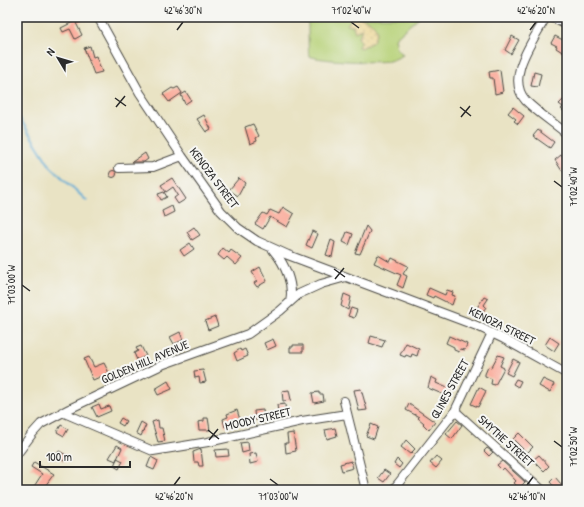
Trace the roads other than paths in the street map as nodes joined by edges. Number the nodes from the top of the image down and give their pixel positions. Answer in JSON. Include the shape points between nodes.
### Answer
{"nodes":[{"id":1,"x":98,"y":17,"type":"edge"},
{"id":2,"x":546,"y":17,"type":"edge"},
{"id":3,"x":551,"y":17,"type":"edge"},
{"id":4,"x":567,"y":25,"type":"edge"},
{"id":5,"x":567,"y":134,"type":"edge"},
{"id":6,"x":182,"y":156,"type":"junction"},
{"id":7,"x":119,"y":168,"type":"dead end"},
{"id":8,"x":271,"y":248,"type":"junction"},
{"id":9,"x":346,"y":277,"type":"junction"},
{"id":10,"x":290,"y":302,"type":"junction"},
{"id":11,"x":492,"y":333,"type":"junction"},
{"id":12,"x":567,"y":374,"type":"edge"},
{"id":13,"x":344,"y":401,"type":"dead end"},
{"id":14,"x":454,"y":411,"type":"junction"},
{"id":15,"x":62,"y":412,"type":"junction"},
{"id":16,"x":347,"y":414,"type":"junction"},
{"id":17,"x":17,"y":454,"type":"edge"},
{"id":18,"x":366,"y":490,"type":"edge"},
{"id":19,"x":393,"y":490,"type":"edge"},
{"id":20,"x":542,"y":490,"type":"edge"}],
"edges":[{"from":1,"to":6,"type":"street","name":"KENOZA STREET","via":[[129,76]]},
{"from":2,"to":5,"type":"street","via":[[521,65],[517,85],[526,100]]},
{"from":3,"to":4,"type":"street"},
{"from":6,"to":7,"type":"street","via":[[153,166]]},
{"from":6,"to":8,"type":"street","name":"KENOZA STREET","via":[[225,215],[251,237]]},
{"from":8,"to":9,"type":"street","name":"KENOZA STREET"},
{"from":8,"to":10,"type":"street","via":[[282,262],[292,288]]},
{"from":9,"to":10,"type":"street","name":"GOLDEN HILL AVENUE","via":[[304,292]]},
{"from":9,"to":11,"type":"street","name":"KENOZA STREET","via":[[446,313]]},
{"from":10,"to":15,"type":"street","name":"GOLDEN HILL AVENUE","via":[[248,334],[164,364]]},
{"from":11,"to":12,"type":"street","name":"KENOZA STREET"},
{"from":11,"to":14,"type":"street","name":"GLINES STREET"},
{"from":13,"to":16,"type":"street"},
{"from":14,"to":19,"type":"street","name":"GLINES STREET"},
{"from":14,"to":20,"type":"street","name":"SMYTHE STREET"},
{"from":15,"to":16,"type":"street","name":"MOODY STREET","via":[[154,451]]},
{"from":15,"to":17,"type":"street","name":"GOLDEN HILL AVENUE","via":[[41,424]]},
{"from":16,"to":18,"type":"street"}]}
